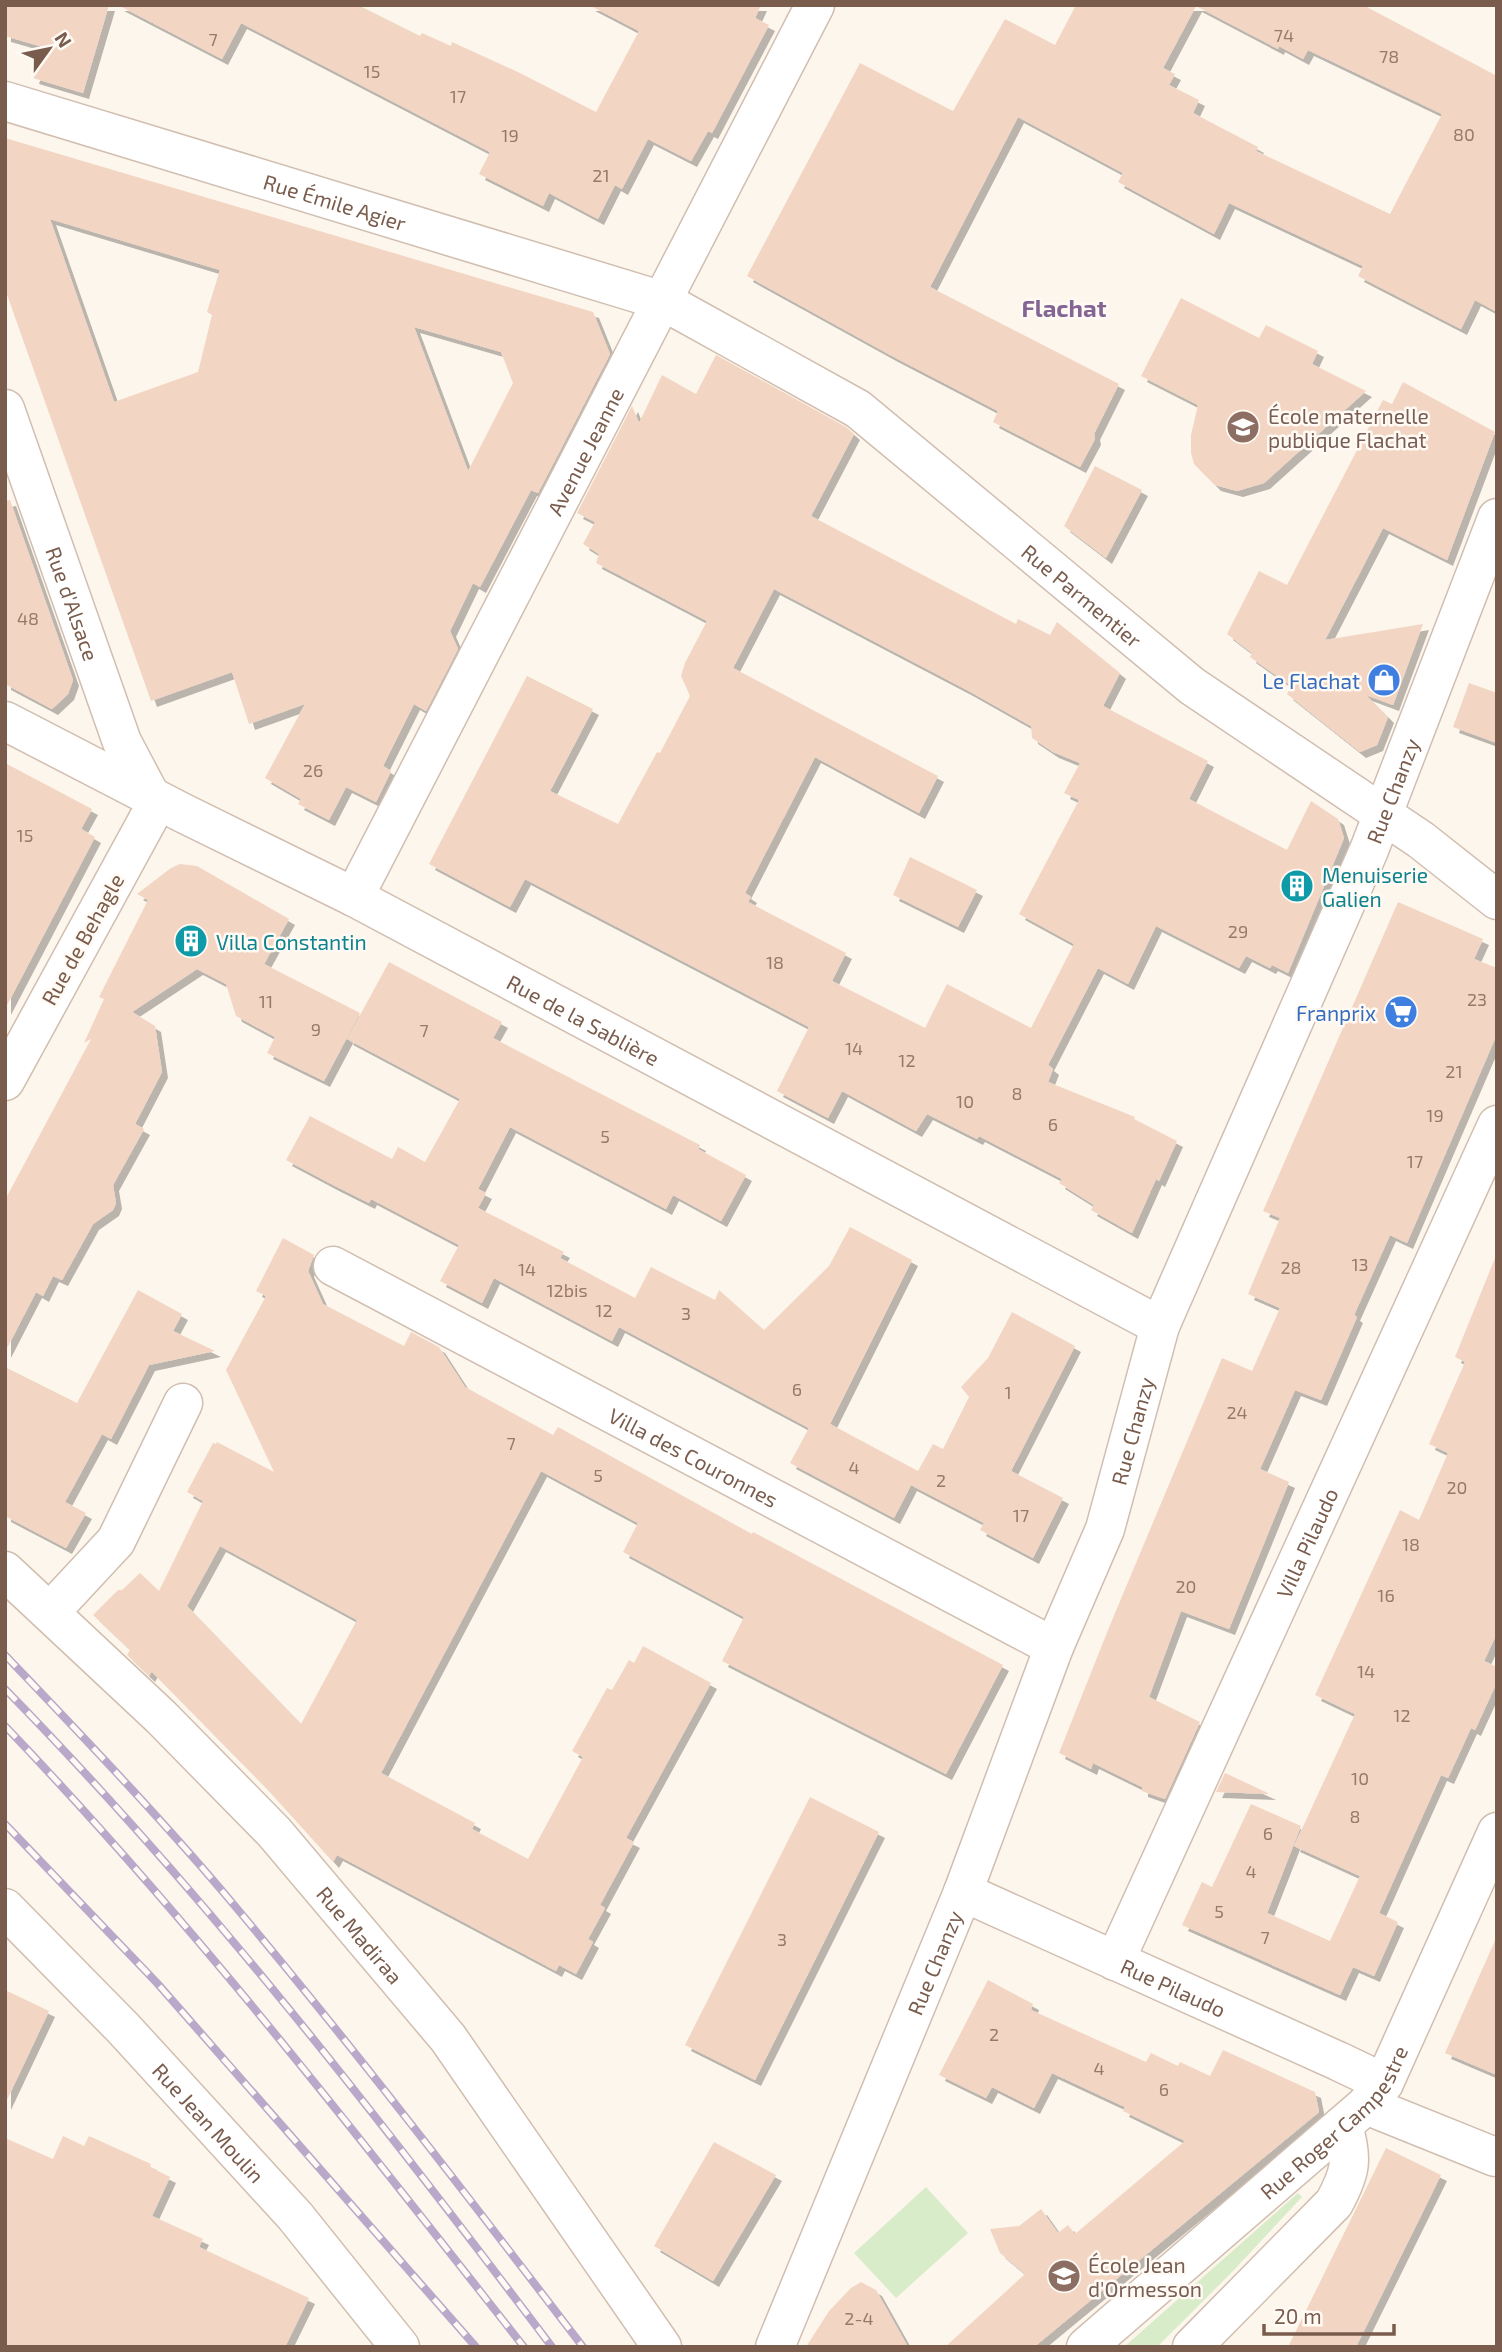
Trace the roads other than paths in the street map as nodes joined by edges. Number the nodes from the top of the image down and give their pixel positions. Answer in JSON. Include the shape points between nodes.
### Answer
{"nodes":[{"id":1,"x":814,"y":5,"type":"edge"},
{"id":2,"x":5,"y":101,"type":"edge"},
{"id":3,"x":663,"y":301,"type":"junction"},
{"id":4,"x":5,"y":409,"type":"edge"},
{"id":5,"x":1497,"y":518,"type":"edge"},
{"id":6,"x":5,"y":721,"type":"edge"},
{"id":7,"x":150,"y":795,"type":"junction"},
{"id":8,"x":1383,"y":814,"type":"junction"},
{"id":9,"x":354,"y":897,"type":"junction"},
{"id":10,"x":1497,"y":900,"type":"edge"},
{"id":11,"x":5,"y":1081,"type":"edge"},
{"id":12,"x":1497,"y":1125,"type":"edge"},
{"id":13,"x":333,"y":1266,"type":"dead end"},
{"id":14,"x":1160,"y":1326,"type":"junction"},
{"id":15,"x":183,"y":1403,"type":"dead end"},
{"id":16,"x":5,"y":1571,"type":"edge"},
{"id":17,"x":50,"y":1612,"type":"junction"},
{"id":18,"x":1054,"y":1647,"type":"junction"},
{"id":19,"x":1497,"y":1832,"type":"edge"},
{"id":20,"x":963,"y":1892,"type":"junction"},
{"id":21,"x":5,"y":1908,"type":"edge"},
{"id":22,"x":1115,"y":1961,"type":"junction"},
{"id":23,"x":1364,"y":2104,"type":"junction"},
{"id":24,"x":1494,"y":2157,"type":"dead end"},
{"id":25,"x":400,"y":2347,"type":"edge"},
{"id":26,"x":662,"y":2347,"type":"edge"},
{"id":27,"x":775,"y":2347,"type":"edge"},
{"id":28,"x":1086,"y":2347,"type":"edge"},
{"id":29,"x":1192,"y":2347,"type":"edge"}],
"edges":[{"from":1,"to":3,"type":"street","name":"Avenue Jeanne"},
{"from":2,"to":3,"type":"street","name":"Rue Émile Agier"},
{"from":3,"to":8,"type":"street","name":"Rue Parmentier","via":[[858,409],[1192,686]]},
{"from":3,"to":9,"type":"street","name":"Avenue Jeanne"},
{"from":4,"to":7,"type":"street","name":"Rue d'Alsace","via":[[122,742]]},
{"from":5,"to":8,"type":"street","name":"Rue Chanzy"},
{"from":6,"to":7,"type":"street","name":"Rue de la Sablière"},
{"from":7,"to":9,"type":"street","name":"Rue de la Sablière"},
{"from":7,"to":11,"type":"street","name":"Rue de Behagle","via":[[152,812]]},
{"from":8,"to":10,"type":"street","name":"Rue Parmentier"},
{"from":8,"to":14,"type":"street","name":"Rue Chanzy"},
{"from":9,"to":14,"type":"street","name":"Rue de la Sablière"},
{"from":12,"to":22,"type":"street","name":"Villa Pilaudo"},
{"from":13,"to":18,"type":"street","name":"Villa des Couronnes"},
{"from":14,"to":18,"type":"street","name":"Rue Chanzy","via":[[1105,1529]]},
{"from":15,"to":17,"type":"street","via":[[116,1541]]},
{"from":16,"to":17,"type":"street","name":"Rue Madiraa"},
{"from":17,"to":26,"type":"street","name":"Rue Madiraa","via":[[274,1832],[439,2028]]},
{"from":18,"to":20,"type":"street","name":"Rue Chanzy"},
{"from":19,"to":23,"type":"street","name":"Rue Roger Campestre"},
{"from":20,"to":22,"type":"street","name":"Rue Pilaudo"},
{"from":20,"to":27,"type":"street","name":"Rue Chanzy"},
{"from":21,"to":25,"type":"street","name":"Rue Jean Moulin","via":[[123,2028],[295,2216]]},
{"from":22,"to":23,"type":"street","name":"Rue Pilaudo","via":[[1338,2060]]},
{"from":23,"to":24,"type":"street","name":"Rue Pilaudo"},
{"from":23,"to":28,"type":"street","name":"Rue Roger Campestre"},
{"from":23,"to":29,"type":"street","via":[[1344,2186],[1334,2203]]}]}
